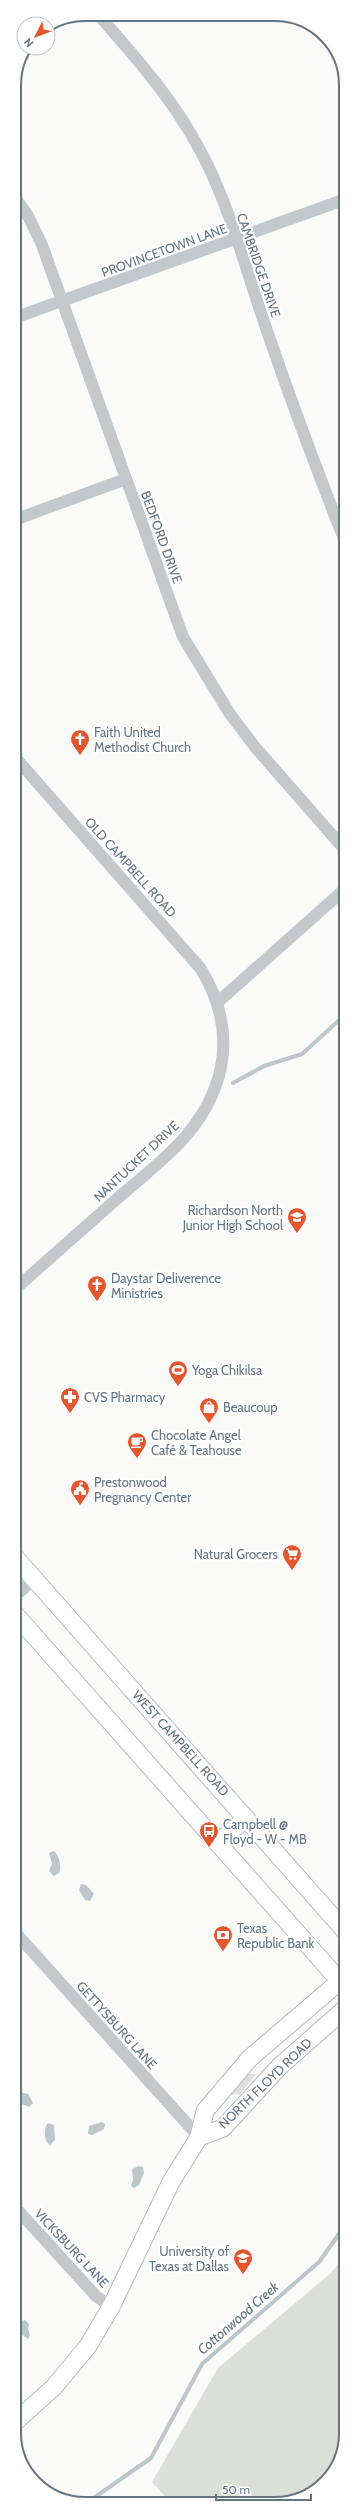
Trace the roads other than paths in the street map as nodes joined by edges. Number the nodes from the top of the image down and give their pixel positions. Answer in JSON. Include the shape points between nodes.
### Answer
{"nodes":[{"id":1,"x":104,"y":21,"type":"edge"},
{"id":2,"x":339,"y":202,"type":"edge"},
{"id":3,"x":21,"y":206,"type":"edge"},
{"id":4,"x":236,"y":239,"type":"junction"},
{"id":5,"x":62,"y":302,"type":"junction"},
{"id":6,"x":21,"y":316,"type":"edge"},
{"id":7,"x":126,"y":479,"type":"junction"},
{"id":8,"x":21,"y":517,"type":"edge"},
{"id":9,"x":339,"y":526,"type":"edge"},
{"id":10,"x":21,"y":764,"type":"edge"},
{"id":11,"x":339,"y":843,"type":"edge"},
{"id":12,"x":339,"y":894,"type":"edge"},
{"id":13,"x":218,"y":1002,"type":"junction"},
{"id":14,"x":21,"y":1284,"type":"edge"},
{"id":15,"x":21,"y":1564,"type":"edge"},
{"id":16,"x":34,"y":1579,"type":"junction"},
{"id":17,"x":21,"y":1591,"type":"edge"},
{"id":18,"x":21,"y":1621,"type":"edge"},
{"id":19,"x":246,"y":1818,"type":"junction"},
{"id":20,"x":218,"y":1843,"type":"junction"},
{"id":21,"x":339,"y":1924,"type":"edge"},
{"id":22,"x":21,"y":1939,"type":"edge"},
{"id":23,"x":339,"y":1977,"type":"edge"},
{"id":24,"x":339,"y":1987,"type":"edge"},
{"id":25,"x":339,"y":2014,"type":"edge"},
{"id":26,"x":199,"y":2137,"type":"junction"},
{"id":27,"x":21,"y":2214,"type":"edge"},
{"id":28,"x":111,"y":2307,"type":"junction"},
{"id":29,"x":21,"y":2417,"type":"edge"}],
"edges":[{"from":1,"to":4,"type":"street","name":"CAMBRIDGE DRIVE","via":[[149,71],[188,129],[212,175]]},
{"from":2,"to":4,"type":"street","name":"PROVINCETOWN LANE"},
{"from":3,"to":5,"type":"street","name":"BEDFORD DRIVE","via":[[42,245]]},
{"from":4,"to":5,"type":"street","name":"PROVINCETOWN LANE"},
{"from":4,"to":9,"type":"street","name":"CAMBRIDGE DRIVE","via":[[292,407]]},
{"from":5,"to":6,"type":"street","name":"PROVINCETOWN LANE"},
{"from":5,"to":7,"type":"street","name":"BEDFORD DRIVE"},
{"from":7,"to":8,"type":"street"},
{"from":7,"to":11,"type":"street","name":"BEDFORD DRIVE","via":[[183,637],[204,673],[255,747]]},
{"from":10,"to":13,"type":"street","name":"OLD CAMPBELL ROAD","via":[[201,969]]},
{"from":12,"to":13,"type":"street"},
{"from":13,"to":14,"type":"street","name":"NANTUCKET DRIVE","via":[[223,1030],[222,1056],[217,1083],[203,1114],[172,1151]]},
{"from":15,"to":16,"type":"main road","name":"WEST CAMPBELL ROAD"},
{"from":16,"to":17,"type":"street"},
{"from":16,"to":19,"type":"main road","name":"WEST CAMPBELL ROAD"},
{"from":18,"to":20,"type":"main road"},
{"from":19,"to":20,"type":"main road"},
{"from":19,"to":21,"type":"main road","name":"WEST CAMPBELL ROAD"},
{"from":20,"to":23,"type":"main road"},
{"from":22,"to":26,"type":"street","name":"GETTYSBURG LANE"},
{"from":24,"to":26,"type":"main road","name":"NORTH FLOYD ROAD","via":[[250,2058],[205,2111]]},
{"from":25,"to":26,"type":"main road","name":"NORTH FLOYD ROAD","via":[[280,2066],[223,2128]]},
{"from":26,"to":28,"type":"main road","name":"NORTH FLOYD ROAD","via":[[171,2182]]},
{"from":27,"to":28,"type":"street","name":"VICKSBURG LANE","via":[[96,2296]]},
{"from":28,"to":29,"type":"main road","name":"NORTH FLOYD ROAD","via":[[72,2368]]}]}
